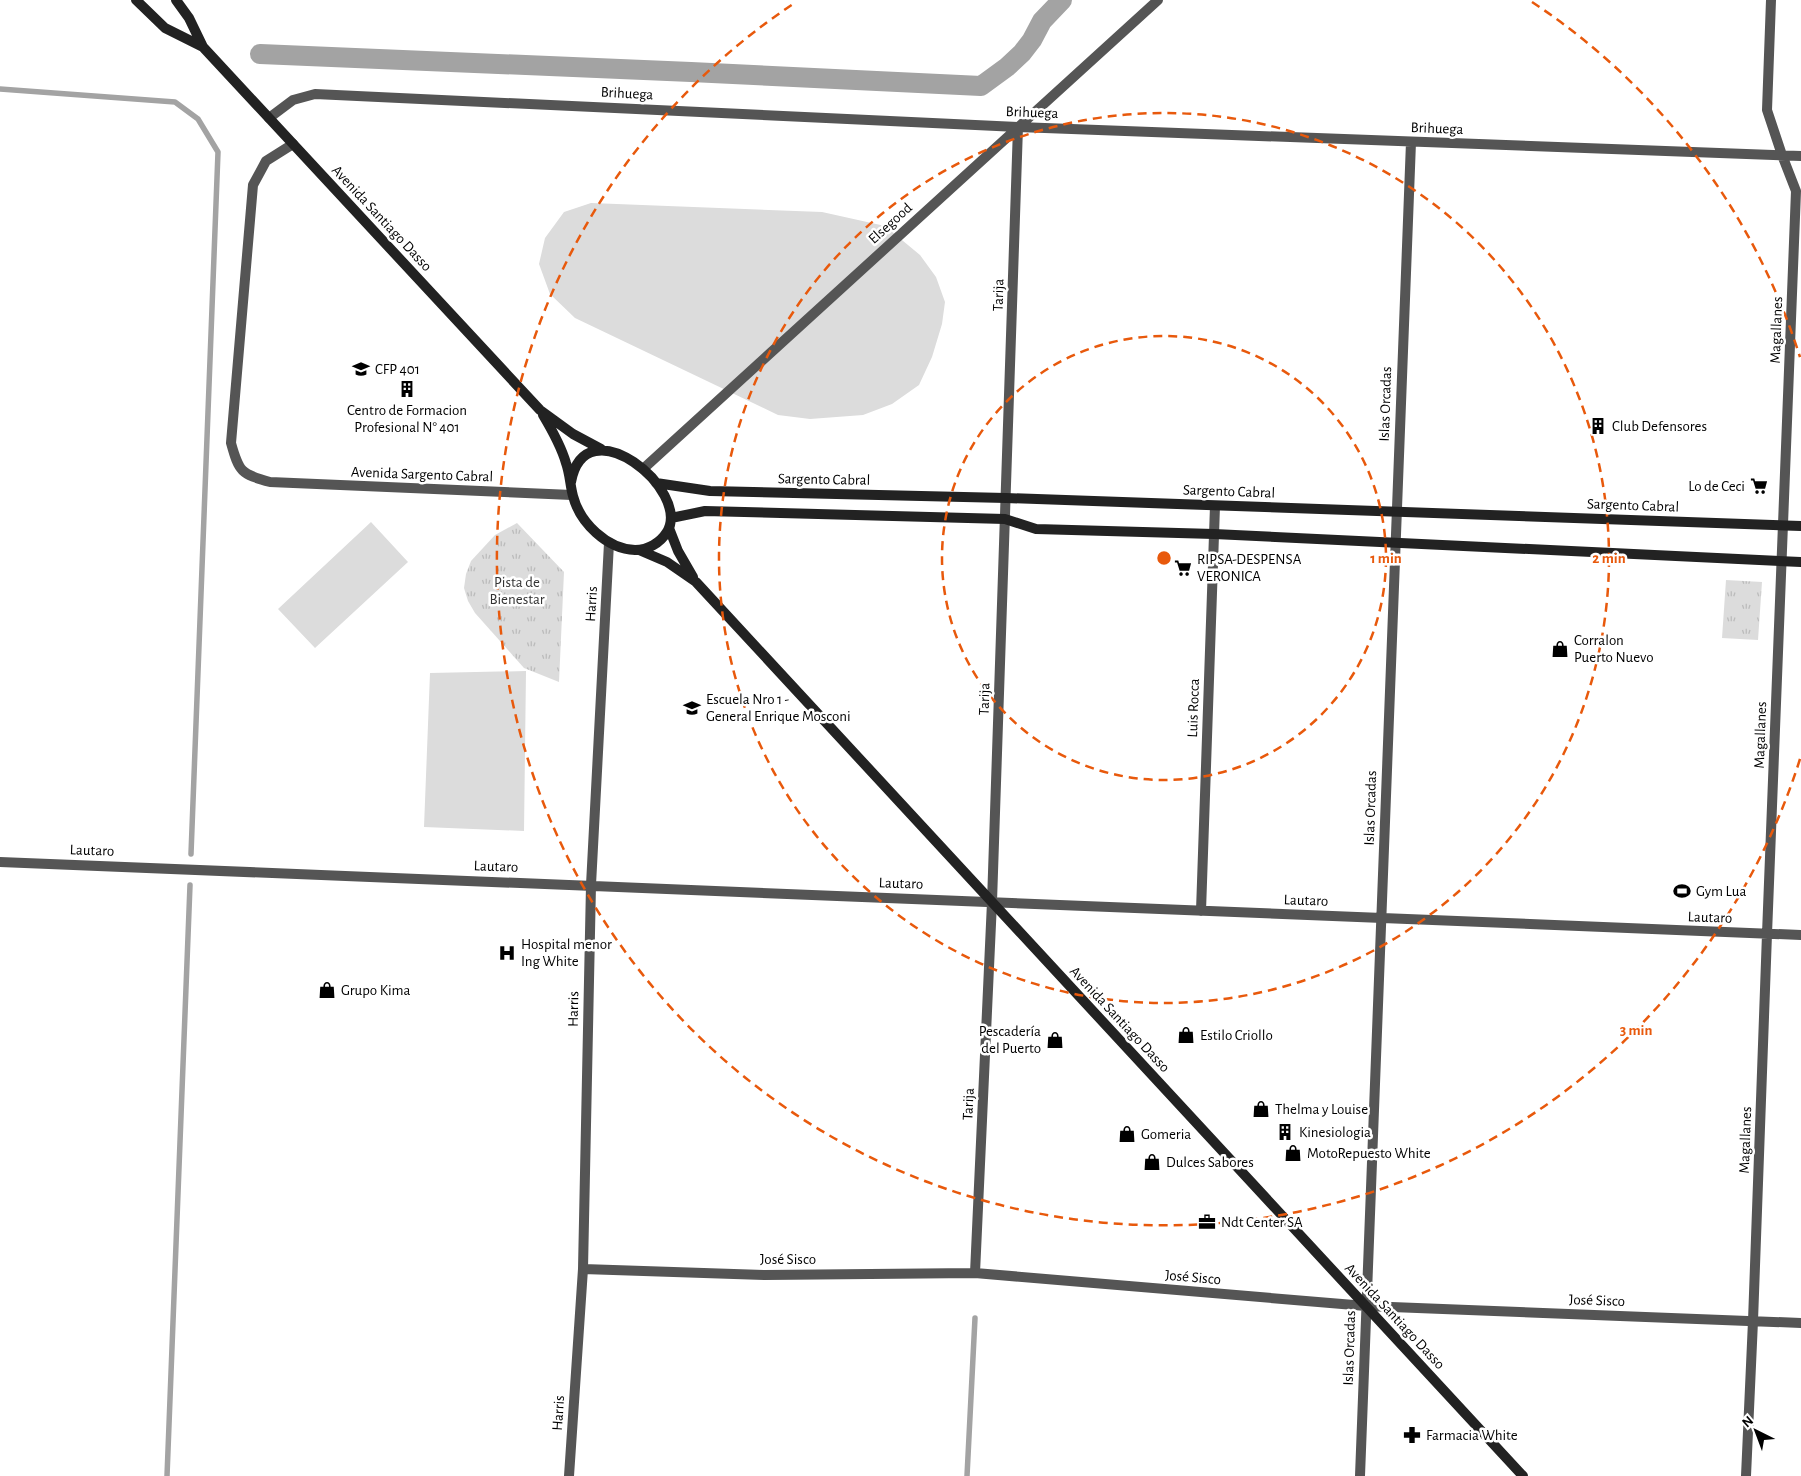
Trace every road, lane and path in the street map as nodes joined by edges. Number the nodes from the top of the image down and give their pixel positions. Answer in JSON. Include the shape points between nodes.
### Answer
{"nodes":[{"id":1,"x":136,"y":0,"type":"edge"},
{"id":2,"x":176,"y":0,"type":"edge"},
{"id":3,"x":1158,"y":0,"type":"edge"},
{"id":4,"x":1771,"y":0,"type":"edge"},
{"id":5,"x":202,"y":48,"type":"junction"},
{"id":6,"x":269,"y":118,"type":"junction"},
{"id":7,"x":1018,"y":127,"type":"junction"},
{"id":8,"x":1410,"y":142,"type":"junction"},
{"id":9,"x":293,"y":144,"type":"junction"},
{"id":10,"x":1782,"y":155,"type":"junction"},
{"id":11,"x":1801,"y":156,"type":"edge"},
{"id":12,"x":540,"y":410,"type":"junction"},
{"id":13,"x":601,"y":449,"type":"junction"},
{"id":14,"x":644,"y":469,"type":"junction"},
{"id":15,"x":571,"y":482,"type":"junction"},
{"id":16,"x":656,"y":483,"type":"junction"},
{"id":17,"x":572,"y":495,"type":"junction"},
{"id":18,"x":1006,"y":498,"type":"junction"},
{"id":19,"x":1215,"y":506,"type":"junction"},
{"id":20,"x":1396,"y":513,"type":"junction"},
{"id":21,"x":1005,"y":519,"type":"junction"},
{"id":22,"x":670,"y":523,"type":"junction"},
{"id":23,"x":1784,"y":525,"type":"junction"},
{"id":24,"x":1801,"y":526,"type":"edge"},
{"id":25,"x":1214,"y":534,"type":"junction"},
{"id":26,"x":609,"y":543,"type":"junction"},
{"id":27,"x":1395,"y":543,"type":"junction"},
{"id":28,"x":640,"y":550,"type":"junction"},
{"id":29,"x":1782,"y":561,"type":"junction"},
{"id":30,"x":1801,"y":562,"type":"edge"},
{"id":31,"x":696,"y":582,"type":"junction"},
{"id":32,"x":0,"y":862,"type":"edge"},
{"id":33,"x":591,"y":885,"type":"junction"},
{"id":34,"x":992,"y":902,"type":"junction"},
{"id":35,"x":1201,"y":911,"type":"junction"},
{"id":36,"x":1381,"y":918,"type":"junction"},
{"id":37,"x":1767,"y":934,"type":"junction"},
{"id":38,"x":1801,"y":935,"type":"edge"},
{"id":39,"x":582,"y":1269,"type":"junction"},
{"id":40,"x":975,"y":1273,"type":"junction"},
{"id":41,"x":1366,"y":1306,"type":"junction"},
{"id":42,"x":1753,"y":1321,"type":"junction"},
{"id":43,"x":1801,"y":1323,"type":"edge"},
{"id":44,"x":569,"y":1476,"type":"edge"},
{"id":45,"x":1360,"y":1476,"type":"edge"},
{"id":46,"x":1522,"y":1476,"type":"edge"},
{"id":47,"x":1746,"y":1476,"type":"edge"}],
"edges":[{"from":1,"to":5,"type":"main road","name":"Avenida Santiago Dasso","via":[[165,28]]},
{"from":2,"to":5,"type":"main road","name":"Avenida Santiago Dasso","via":[[189,18]]},
{"from":3,"to":7,"type":"street","name":"Elsegood"},
{"from":4,"to":10,"type":"street","name":"Magallanes","via":[[1767,110]]},
{"from":5,"to":6,"type":"main road","name":"Avenida Santiago Dasso"},
{"from":6,"to":7,"type":"street","name":"Brihuega","via":[[292,100],[315,94]]},
{"from":6,"to":9,"type":"main road","name":"Avenida Santiago Dasso"},
{"from":7,"to":8,"type":"street","name":"Brihuega"},
{"from":7,"to":14,"type":"street","name":"Elsegood"},
{"from":7,"to":18,"type":"street","name":"Tarija"},
{"from":8,"to":10,"type":"street","name":"Brihuega"},
{"from":8,"to":20,"type":"street","name":"Islas Orcadas"},
{"from":9,"to":12,"type":"main road","name":"Avenida Santiago Dasso"},
{"from":9,"to":17,"type":"street","name":"Avenida Sargento Cabral","via":[[266,161],[253,185],[231,443],[237,464],[247,476],[270,482]]},
{"from":10,"to":11,"type":"street","name":"Brihuega"},
{"from":10,"to":23,"type":"street","name":"Magallanes","via":[[1796,191]]},
{"from":12,"to":13,"type":"main road","name":"Avenida Santiago Dasso"},
{"from":12,"to":15,"type":"main road","name":"Avenida Santiago Dasso","via":[[560,446]]},
{"from":13,"to":14,"type":"main road","name":"Avenida Santiago Dasso","via":[[623,456]]},
{"from":13,"to":15,"type":"main road","name":"Avenida Santiago Dasso","via":[[579,460]]},
{"from":14,"to":16,"type":"main road","name":"Avenida Santiago Dasso"},
{"from":15,"to":17,"type":"main road","name":"Avenida Santiago Dasso"},
{"from":16,"to":18,"type":"main road","name":"Sargento Cabral","via":[[710,491]]},
{"from":16,"to":22,"type":"main road","name":"Avenida Santiago Dasso","via":[[666,501]]},
{"from":17,"to":26,"type":"main road","name":"Avenida Santiago Dasso","via":[[586,522]]},
{"from":18,"to":19,"type":"main road","name":"Sargento Cabral"},
{"from":18,"to":21,"type":"street","name":"Tarija"},
{"from":19,"to":20,"type":"main road","name":"Sargento Cabral"},
{"from":19,"to":25,"type":"street","name":"Luis Rocca"},
{"from":20,"to":23,"type":"main road","name":"Sargento Cabral"},
{"from":20,"to":27,"type":"street","name":"Islas Orcadas"},
{"from":21,"to":22,"type":"main road","via":[[706,511]]},
{"from":21,"to":25,"type":"main road","via":[[1036,529]]},
{"from":21,"to":34,"type":"street","name":"Tarija"},
{"from":22,"to":28,"type":"main road","via":[[664,537]]},
{"from":22,"to":31,"type":"main road","name":"Avenida Santiago Dasso","via":[[678,551]]},
{"from":23,"to":24,"type":"main road","name":"Sargento Cabral"},
{"from":23,"to":29,"type":"street","name":"Magallanes"},
{"from":25,"to":27,"type":"main road"},
{"from":25,"to":35,"type":"street","name":"Luis Rocca"},
{"from":26,"to":28,"type":"main road","name":"Avenida Santiago Dasso","via":[[618,548]]},
{"from":26,"to":33,"type":"street","name":"Harris"},
{"from":27,"to":29,"type":"main road"},
{"from":27,"to":36,"type":"street","name":"Islas Orcadas"},
{"from":28,"to":31,"type":"main road","name":"Avenida Santiago Dasso","via":[[667,562]]},
{"from":29,"to":30,"type":"main road"},
{"from":29,"to":37,"type":"street","name":"Magallanes"},
{"from":31,"to":34,"type":"main road","name":"Avenida Santiago Dasso"},
{"from":32,"to":33,"type":"street","name":"Lautaro"},
{"from":33,"to":34,"type":"street","name":"Lautaro"},
{"from":33,"to":39,"type":"street","name":"Harris"},
{"from":34,"to":35,"type":"street","name":"Lautaro"},
{"from":34,"to":40,"type":"street","name":"Tarija"},
{"from":34,"to":41,"type":"main road","name":"Avenida Santiago Dasso"},
{"from":35,"to":36,"type":"street","name":"Lautaro"},
{"from":36,"to":37,"type":"street","name":"Lautaro"},
{"from":36,"to":41,"type":"street","name":"Islas Orcadas"},
{"from":37,"to":38,"type":"street","name":"Lautaro"},
{"from":37,"to":42,"type":"street","name":"Magallanes"},
{"from":39,"to":40,"type":"street","name":"José Sisco","via":[[765,1275]]},
{"from":39,"to":44,"type":"street","name":"Harris"},
{"from":40,"to":41,"type":"street","name":"José Sisco"},
{"from":41,"to":42,"type":"street","name":"José Sisco"},
{"from":41,"to":45,"type":"street","name":"Islas Orcadas"},
{"from":41,"to":46,"type":"main road","name":"Avenida Santiago Dasso"},
{"from":42,"to":43,"type":"street","name":"José Sisco"},
{"from":42,"to":47,"type":"street","name":"Magallanes"}]}
